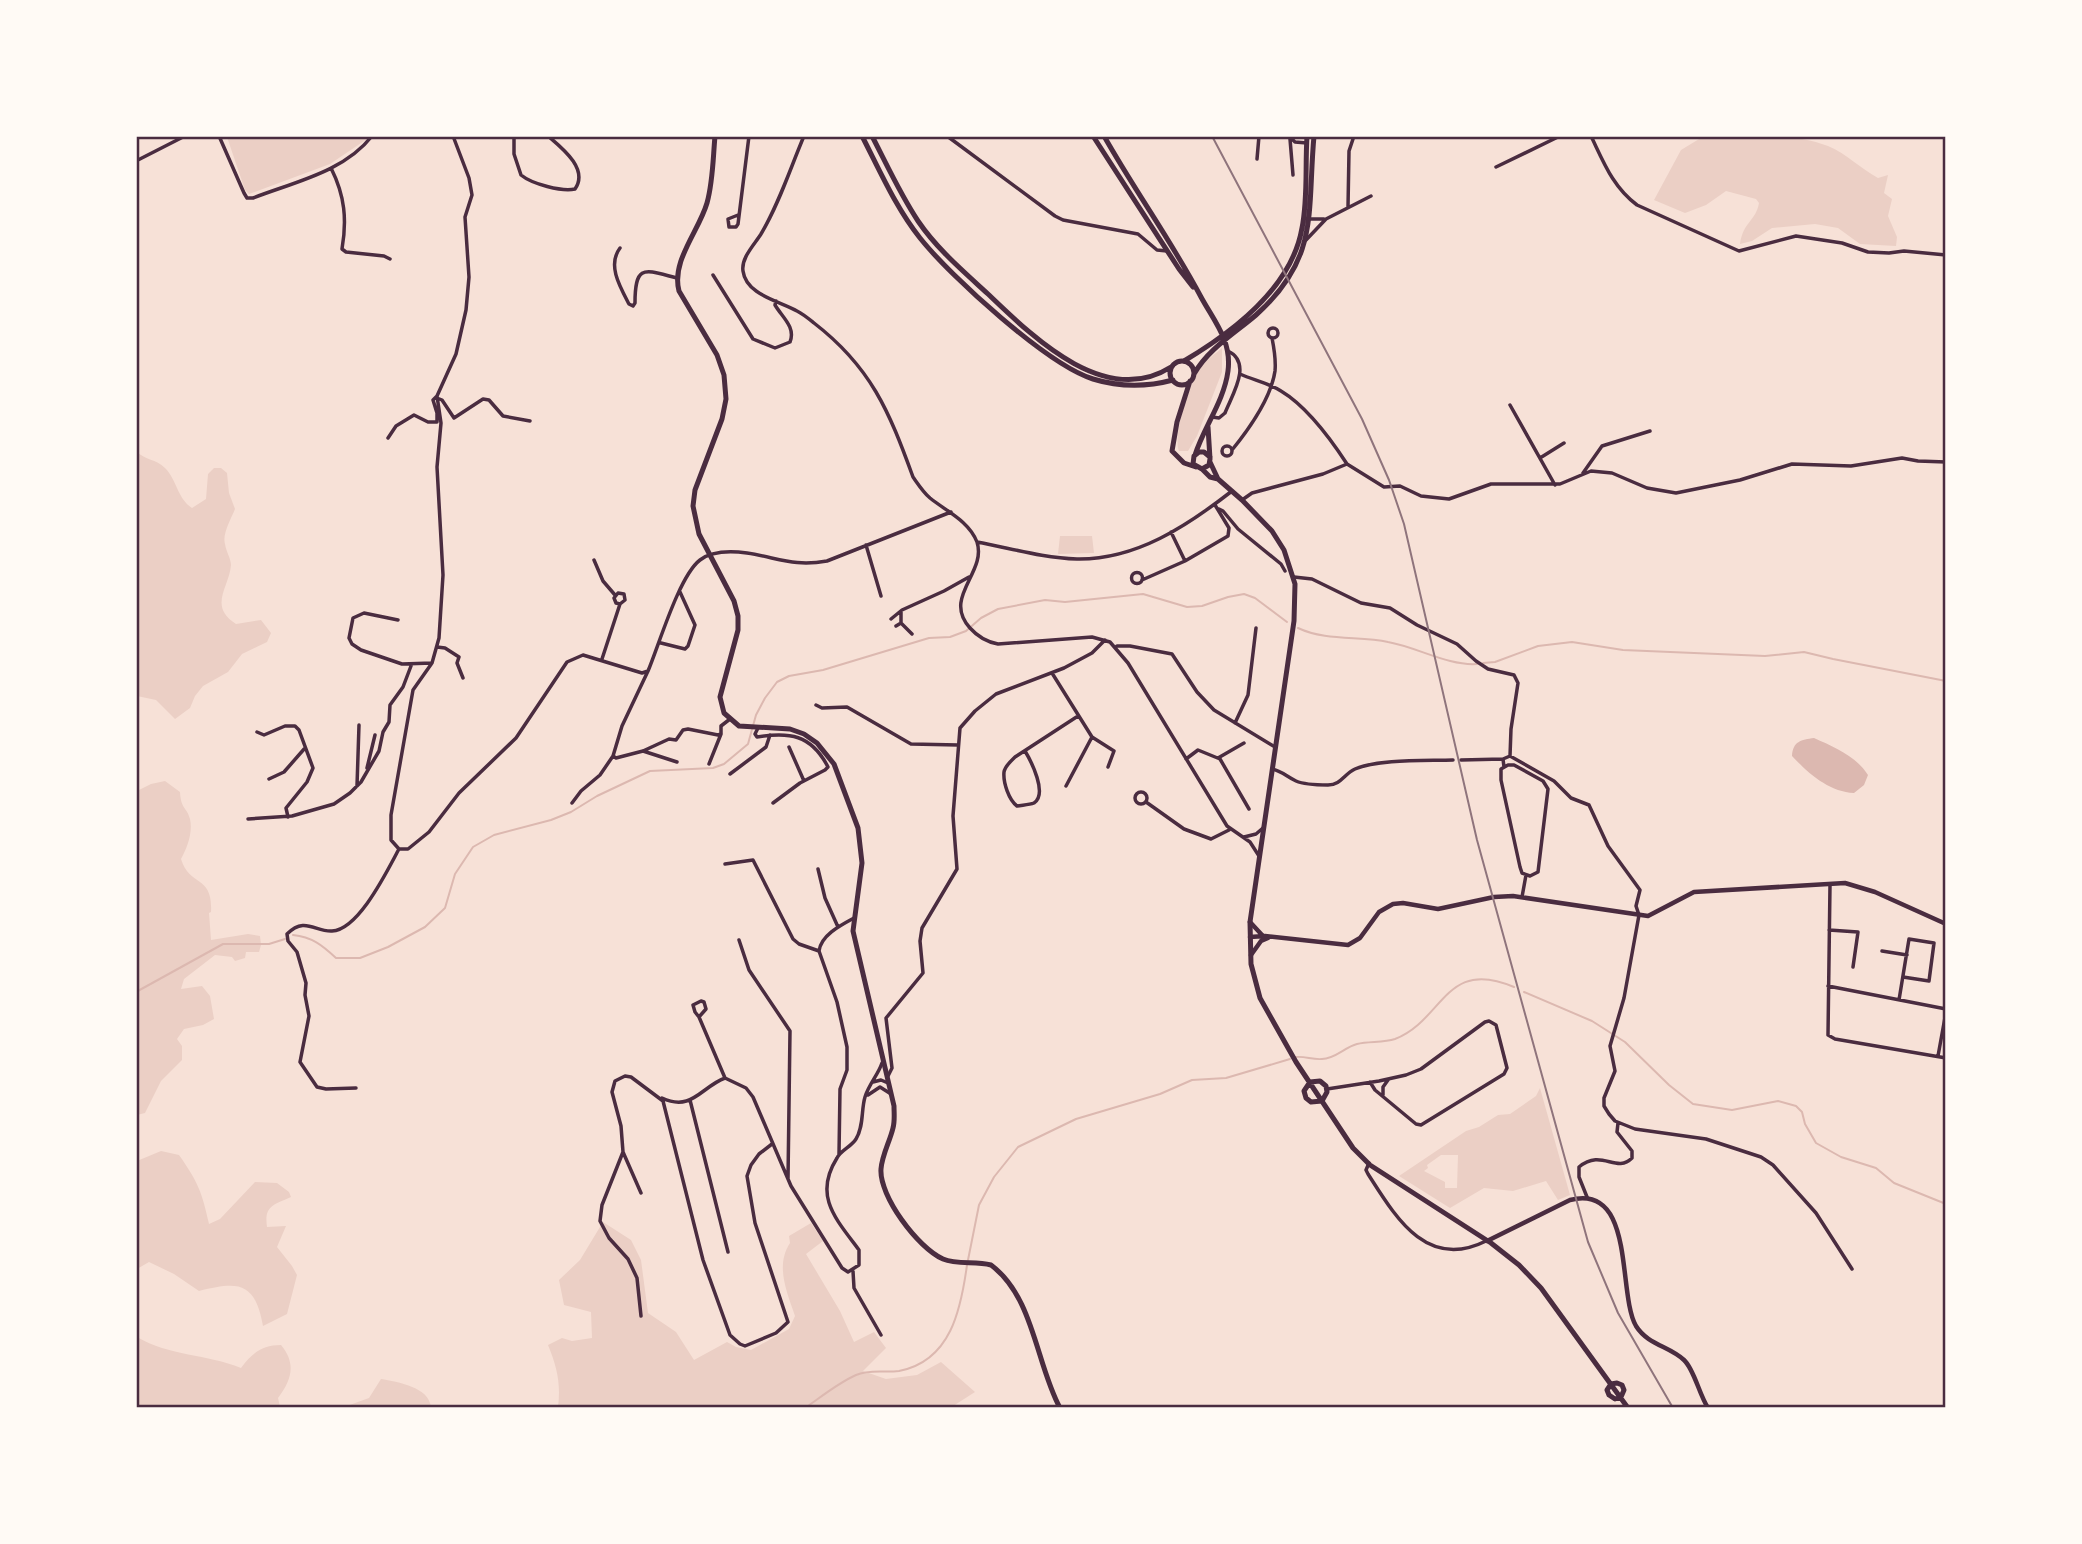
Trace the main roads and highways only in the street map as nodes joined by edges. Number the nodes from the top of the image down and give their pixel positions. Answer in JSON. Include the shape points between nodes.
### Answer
{"nodes":[{"id":1,"x":715,"y":136,"type":"edge"},
{"id":2,"x":862,"y":136,"type":"edge"},
{"id":3,"x":872,"y":136,"type":"edge"},
{"id":4,"x":1093,"y":136,"type":"edge"},
{"id":5,"x":1104,"y":136,"type":"edge"},
{"id":6,"x":1314,"y":136,"type":"edge"},
{"id":7,"x":1307,"y":140,"type":"edge"},
{"id":8,"x":1292,"y":267,"type":"junction"},
{"id":9,"x":1202,"y":298,"type":"junction"},
{"id":10,"x":1219,"y":341,"type":"junction"},
{"id":11,"x":1184,"y":361,"type":"junction"},
{"id":12,"x":1171,"y":368,"type":"junction"},
{"id":13,"x":1194,"y":374,"type":"junction"},
{"id":14,"x":1190,"y":381,"type":"junction"},
{"id":15,"x":1175,"y":382,"type":"junction"},
{"id":16,"x":1184,"y":398,"type":"junction"},
{"id":17,"x":1208,"y":427,"type":"junction"},
{"id":18,"x":1194,"y":456,"type":"junction"},
{"id":19,"x":1179,"y":457,"type":"junction"},
{"id":20,"x":1210,"y":459,"type":"junction"},
{"id":21,"x":1199,"y":468,"type":"junction"},
{"id":22,"x":1218,"y":479,"type":"junction"},
{"id":23,"x":1310,"y":1082,"type":"junction"},
{"id":24,"x":1322,"y":1101,"type":"junction"},
{"id":25,"x":1611,"y":1384,"type":"junction"},
{"id":26,"x":1621,"y":1397,"type":"junction"},
{"id":27,"x":1060,"y":1408,"type":"edge"},
{"id":28,"x":1628,"y":1408,"type":"edge"}],
"edges":[{"from":1,"to":27,"type":"main road","via":[[708,202],[677,278],[678,291],[724,375],[722,419],[695,491],[694,506],[699,534],[738,616],[722,682],[724,713],[739,726],[804,734],[834,764],[861,844],[855,944],[894,1106],[894,1125],[881,1164],[883,1189],[932,1252],[949,1261],[996,1269],[1019,1302]]},
{"from":2,"to":15,"type":"main road","via":[[921,240],[1040,347],[1092,379],[1141,385]]},
{"from":3,"to":12,"type":"main road","via":[[931,237],[999,305],[1059,356],[1088,371],[1116,378],[1148,377]]},
{"from":4,"to":9,"type":"main road"},
{"from":5,"to":9,"type":"main road"},
{"from":6,"to":8,"type":"main road","via":[[1310,219],[1306,240]]},
{"from":7,"to":8,"type":"main road","via":[[1304,213]]},
{"from":8,"to":10,"type":"main road","via":[[1262,309]]},
{"from":9,"to":17,"type":"main road","via":[[1228,351],[1228,372]]},
{"from":10,"to":11,"type":"main road"},
{"from":10,"to":13,"type":"main road"},
{"from":11,"to":12,"type":"main road"},
{"from":11,"to":13,"type":"main road"},
{"from":12,"to":15,"type":"main road"},
{"from":13,"to":14,"type":"main road"},
{"from":14,"to":15,"type":"main road"},
{"from":14,"to":16,"type":"main road"},
{"from":15,"to":16,"type":"main road"},
{"from":16,"to":19,"type":"main road","via":[[1172,451]]},
{"from":17,"to":18,"type":"main road"},
{"from":17,"to":20,"type":"main road"},
{"from":18,"to":19,"type":"main road"},
{"from":18,"to":20,"type":"main road","via":[[1201,452]]},
{"from":18,"to":21,"type":"main road","via":[[1193,464]]},
{"from":19,"to":21,"type":"main road"},
{"from":20,"to":21,"type":"main road","via":[[1207,467]]},
{"from":20,"to":22,"type":"main road"},
{"from":21,"to":22,"type":"main road"},
{"from":22,"to":23,"type":"main road","via":[[1278,540],[1294,577],[1294,621],[1250,937],[1260,998]]},
{"from":23,"to":24,"type":"main road"},
{"from":23,"to":24,"type":"main road","via":[[1320,1081],[1327,1089]]},
{"from":23,"to":24,"type":"main road","via":[[1305,1087],[1306,1098]]},
{"from":24,"to":25,"type":"main road","via":[[1368,1163],[1519,1265]]},
{"from":25,"to":26,"type":"main road","via":[[1622,1385]]},
{"from":25,"to":26,"type":"main road","via":[[1609,1395]]},
{"from":26,"to":28,"type":"main road"}]}
